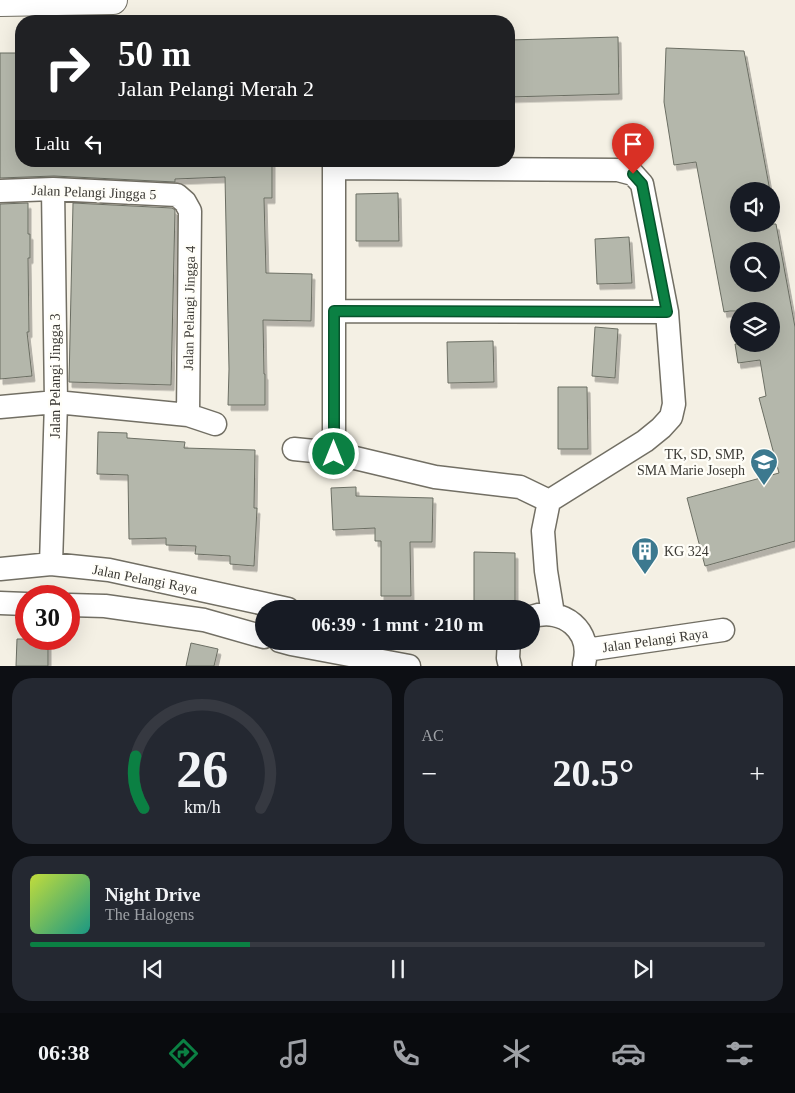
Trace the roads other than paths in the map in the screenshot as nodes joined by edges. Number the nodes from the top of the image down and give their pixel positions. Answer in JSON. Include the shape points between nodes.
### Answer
{"nodes":[{"id":1,"x":113,"y":0,"type":"edge"},
{"id":2,"x":0,"y":2,"type":"edge"},
{"id":3,"x":334,"y":167,"type":"edge"},
{"id":4,"x":448,"y":167,"type":"edge"},
{"id":5,"x":53,"y":189,"type":"junction"},
{"id":6,"x":0,"y":191,"type":"edge"},
{"id":7,"x":185,"y":202,"type":"joint"},
{"id":8,"x":334,"y":311,"type":"junction"},
{"id":9,"x":667,"y":312,"type":"junction"},
{"id":10,"x":56,"y":402,"type":"junction"},
{"id":11,"x":0,"y":408,"type":"edge"},
{"id":12,"x":188,"y":415,"type":"junction"},
{"id":13,"x":214,"y":424,"type":"dead end"},
{"id":14,"x":294,"y":449,"type":"dead end"},
{"id":15,"x":334,"y":454,"type":"junction"},
{"id":16,"x":549,"y":500,"type":"junction"},
{"id":17,"x":51,"y":564,"type":"junction"},
{"id":18,"x":0,"y":569,"type":"edge"},
{"id":19,"x":255,"y":602,"type":"edge"},
{"id":20,"x":0,"y":603,"type":"edge"},
{"id":21,"x":15,"y":604,"type":"edge"},
{"id":22,"x":80,"y":605,"type":"edge"},
{"id":23,"x":542,"y":615,"type":"edge"},
{"id":24,"x":723,"y":630,"type":"dead end"},
{"id":25,"x":255,"y":634,"type":"edge"},
{"id":26,"x":323,"y":650,"type":"edge"},
{"id":27,"x":508,"y":650,"type":"edge"},
{"id":28,"x":585,"y":658,"type":"edge"},
{"id":29,"x":409,"y":666,"type":"edge"},
{"id":30,"x":510,"y":666,"type":"edge"}],
"edges":[{"from":1,"to":2,"type":"street"},
{"from":3,"to":8,"type":"street"},
{"from":4,"to":9,"type":"street","via":[[618,170],[633,174],[642,184]]},
{"from":5,"to":6,"type":"street","name":"Jalan Pelangi Jingga 5"},
{"from":5,"to":7,"type":"street","name":"Jalan Pelangi Jingga 5","via":[[177,195]]},
{"from":5,"to":10,"type":"street","name":"Jalan Pelangi Jingga 3"},
{"from":7,"to":12,"type":"street","name":"Jalan Pelangi Jingga 4","via":[[190,211]]},
{"from":8,"to":9,"type":"street"},
{"from":8,"to":15,"type":"street"},
{"from":9,"to":16,"type":"street","via":[[674,404],[671,417],[645,441]]},
{"from":10,"to":11,"type":"street"},
{"from":10,"to":12,"type":"street"},
{"from":10,"to":17,"type":"street","name":"Jalan Pelangi Jingga 3"},
{"from":12,"to":13,"type":"street"},
{"from":14,"to":15,"type":"street"},
{"from":15,"to":16,"type":"street","via":[[435,477],[520,487]]},
{"from":16,"to":23,"type":"street","via":[[543,531],[546,571]]},
{"from":17,"to":18,"type":"street","name":"Jalan Pelangi Raya"},
{"from":17,"to":19,"type":"street","name":"Jalan Pelangi Raya","via":[[109,570]]},
{"from":20,"to":21,"type":"street"},
{"from":22,"to":25,"type":"street","via":[[204,620]]},
{"from":23,"to":28,"type":"street","via":[[565,618],[576,626],[582,637]]},
{"from":24,"to":28,"type":"street","name":"Jalan Pelangi Raya"},
{"from":26,"to":29,"type":"street"},
{"from":27,"to":30,"type":"street"}]}
